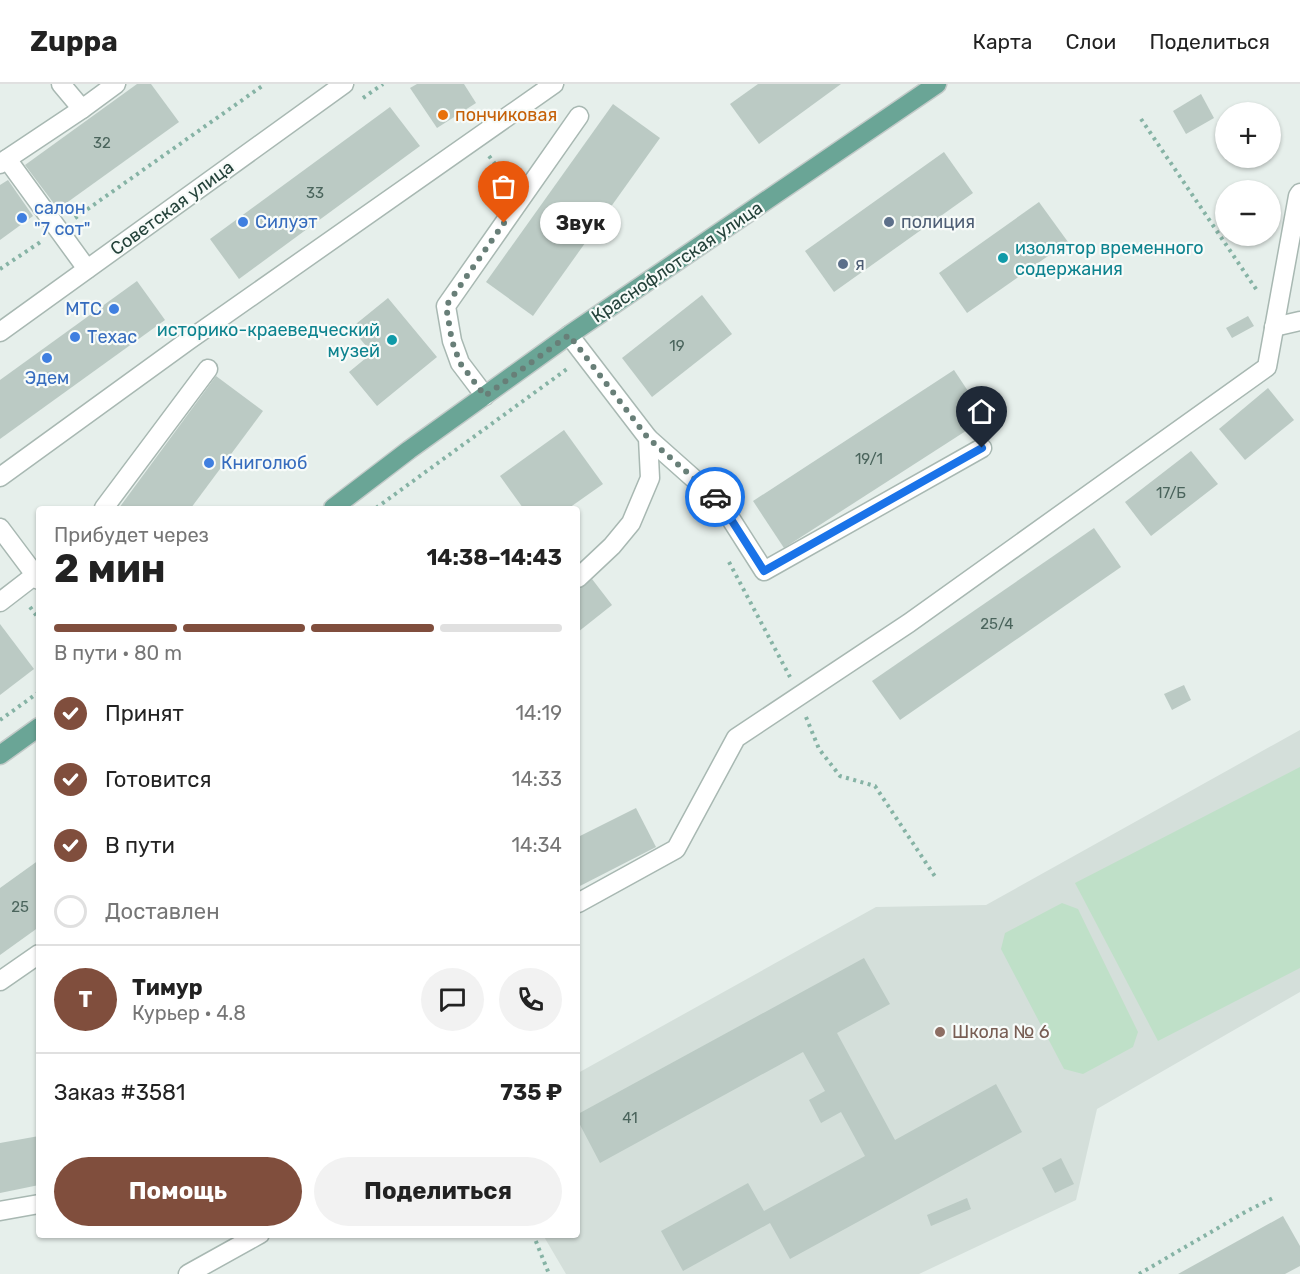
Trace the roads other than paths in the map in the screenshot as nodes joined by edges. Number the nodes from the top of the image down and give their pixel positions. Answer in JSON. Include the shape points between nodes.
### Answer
{"nodes":[{"id":1,"x":61,"y":84,"type":"edge"},
{"id":2,"x":117,"y":84,"type":"edge"},
{"id":3,"x":344,"y":84,"type":"edge"},
{"id":4,"x":554,"y":84,"type":"edge"},
{"id":5,"x":937,"y":84,"type":"edge"},
{"id":6,"x":82,"y":109,"type":"junction"},
{"id":7,"x":579,"y":116,"type":"dead end"},
{"id":8,"x":4,"y":161,"type":"edge"},
{"id":9,"x":1300,"y":193,"type":"edge"},
{"id":10,"x":87,"y":269,"type":"junction"},
{"id":11,"x":1300,"y":321,"type":"edge"},
{"id":12,"x":1275,"y":323,"type":"junction"},
{"id":13,"x":0,"y":332,"type":"edge"},
{"id":14,"x":569,"y":335,"type":"junction"},
{"id":15,"x":208,"y":369,"type":"dead end"},
{"id":16,"x":485,"y":396,"type":"junction"},
{"id":17,"x":648,"y":438,"type":"junction"},
{"id":18,"x":982,"y":448,"type":"dead end"},
{"id":19,"x":0,"y":477,"type":"edge"},
{"id":20,"x":105,"y":506,"type":"edge"},
{"id":21,"x":336,"y":506,"type":"edge"},
{"id":22,"x":0,"y":528,"type":"edge"},
{"id":23,"x":36,"y":573,"type":"edge"},
{"id":24,"x":580,"y":576,"type":"edge"},
{"id":25,"x":36,"y":577,"type":"edge"},
{"id":26,"x":0,"y":602,"type":"edge"},
{"id":27,"x":36,"y":729,"type":"edge"},
{"id":28,"x":0,"y":755,"type":"edge"},
{"id":29,"x":580,"y":902,"type":"edge"},
{"id":30,"x":36,"y":956,"type":"edge"},
{"id":31,"x":0,"y":981,"type":"edge"},
{"id":32,"x":36,"y":1205,"type":"edge"},
{"id":33,"x":0,"y":1211,"type":"edge"},
{"id":34,"x":253,"y":1238,"type":"edge"},
{"id":35,"x":188,"y":1274,"type":"edge"}],
"edges":[{"from":1,"to":6,"type":"street"},
{"from":2,"to":6,"type":"street"},
{"from":3,"to":10,"type":"street","name":"Советская улица"},
{"from":4,"to":19,"type":"street"},
{"from":5,"to":14,"type":"main road","name":"Краснофлотская улица"},
{"from":6,"to":8,"type":"street"},
{"from":7,"to":16,"type":"street","via":[[446,306],[460,363]]},
{"from":8,"to":10,"type":"street"},
{"from":9,"to":12,"type":"street"},
{"from":10,"to":13,"type":"street","name":"Советская улица"},
{"from":11,"to":12,"type":"street"},
{"from":12,"to":29,"type":"street","via":[[1267,367],[909,623],[736,738],[676,849]]},
{"from":14,"to":16,"type":"main road","name":"Краснофлотская улица"},
{"from":14,"to":17,"type":"street"},
{"from":15,"to":20,"type":"street"},
{"from":16,"to":21,"type":"main road","name":"Краснофлотская улица"},
{"from":17,"to":18,"type":"street","via":[[720,502],[764,571]]},
{"from":17,"to":24,"type":"street","via":[[650,478],[631,523]]},
{"from":22,"to":23,"type":"street"},
{"from":25,"to":26,"type":"street"},
{"from":27,"to":28,"type":"main road"},
{"from":30,"to":31,"type":"street"},
{"from":32,"to":33,"type":"street"},
{"from":34,"to":35,"type":"street"}]}
